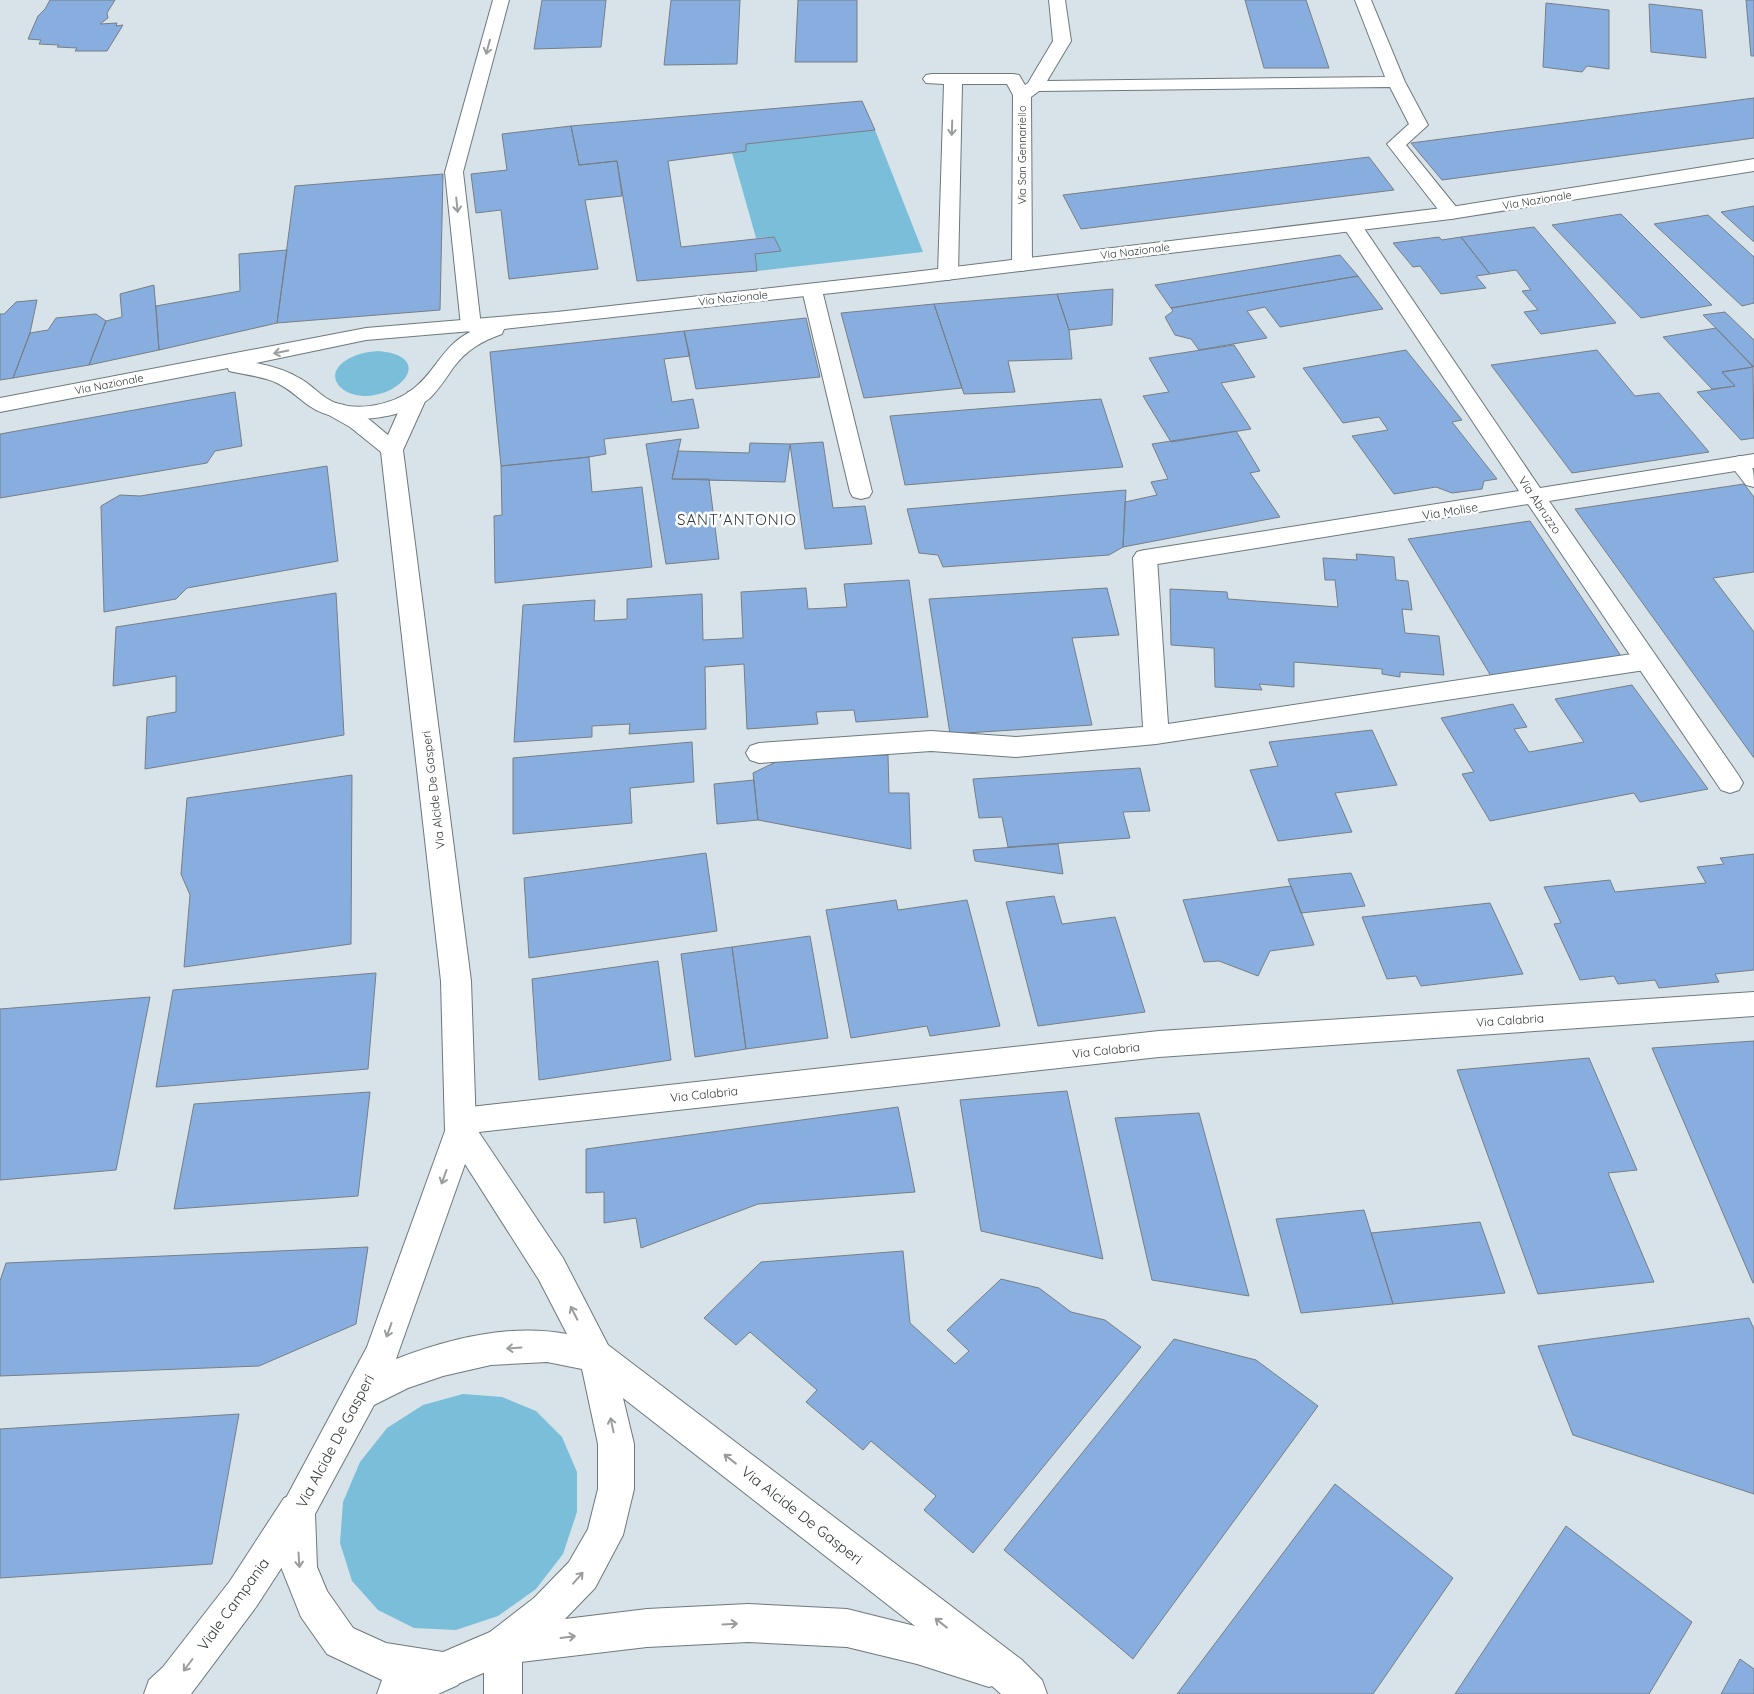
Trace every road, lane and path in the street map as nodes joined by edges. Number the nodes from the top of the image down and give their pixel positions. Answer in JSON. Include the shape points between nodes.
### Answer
{"nodes":[{"id":1,"x":501,"y":0,"type":"edge"},
{"id":2,"x":1057,"y":0,"type":"edge"},
{"id":3,"x":1363,"y":0,"type":"edge"},
{"id":4,"x":932,"y":79,"type":"dead end"},
{"id":5,"x":953,"y":80,"type":"junction"},
{"id":6,"x":1396,"y":82,"type":"junction"},
{"id":7,"x":1023,"y":86,"type":"junction"},
{"id":8,"x":1754,"y":165,"type":"edge"},
{"id":9,"x":1451,"y":213,"type":"junction"},
{"id":10,"x":1352,"y":225,"type":"junction"},
{"id":11,"x":1022,"y":265,"type":"junction"},
{"id":12,"x":948,"y":274,"type":"junction"},
{"id":13,"x":812,"y":290,"type":"junction"},
{"id":14,"x":515,"y":322,"type":"junction"},
{"id":15,"x":470,"y":326,"type":"junction"},
{"id":16,"x":388,"y":333,"type":"junction"},
{"id":17,"x":346,"y":339,"type":"junction"},
{"id":18,"x":218,"y":364,"type":"junction"},
{"id":19,"x":438,"y":374,"type":"junction"},
{"id":20,"x":308,"y":393,"type":"junction"},
{"id":21,"x":416,"y":397,"type":"junction"},
{"id":22,"x":0,"y":405,"type":"edge"},
{"id":23,"x":335,"y":409,"type":"junction"},
{"id":24,"x":392,"y":450,"type":"junction"},
{"id":25,"x":1749,"y":468,"type":"edge"},
{"id":26,"x":861,"y":492,"type":"dead end"},
{"id":27,"x":1535,"y":498,"type":"junction"},
{"id":28,"x":1645,"y":661,"type":"junction"},
{"id":29,"x":1156,"y":734,"type":"junction"},
{"id":30,"x":760,"y":753,"type":"dead end"},
{"id":31,"x":1730,"y":783,"type":"dead end"},
{"id":32,"x":1754,"y":1004,"type":"edge"},
{"id":33,"x":461,"y":1126,"type":"junction"},
{"id":34,"x":596,"y":1356,"type":"junction"},
{"id":35,"x":362,"y":1393,"type":"junction"},
{"id":36,"x":297,"y":1511,"type":"junction"},
{"id":37,"x":503,"y":1645,"type":"junction"},
{"id":38,"x":444,"y":1671,"type":"junction"},
{"id":39,"x":1018,"y":1684,"type":"edge"},
{"id":40,"x":163,"y":1694,"type":"edge"},
{"id":41,"x":396,"y":1694,"type":"edge"},
{"id":42,"x":503,"y":1694,"type":"edge"}],
"edges":[{"from":1,"to":15,"type":"street","one_way":true,"via":[[454,172]]},
{"from":2,"to":7,"type":"street","via":[[1062,41]]},
{"from":3,"to":6,"type":"street"},
{"from":4,"to":5,"type":"street"},
{"from":5,"to":7,"type":"street"},
{"from":5,"to":12,"type":"street","one_way":true},
{"from":6,"to":7,"type":"street"},
{"from":6,"to":9,"type":"street","via":[[1419,125],[1396,144]]},
{"from":7,"to":11,"type":"street","name":"Via San Gennariello"},
{"from":8,"to":9,"type":"street","name":"Via Nazionale"},
{"from":9,"to":10,"type":"street","name":"Via Nazionale"},
{"from":10,"to":11,"type":"street","name":"Via Nazionale"},
{"from":10,"to":27,"type":"street","name":"Via Abruzzo"},
{"from":11,"to":12,"type":"street","name":"Via Nazionale"},
{"from":12,"to":13,"type":"street","name":"Via Nazionale"},
{"from":13,"to":14,"type":"street","name":"Via Nazionale"},
{"from":13,"to":26,"type":"street"},
{"from":14,"to":15,"type":"street","name":"Via Nazionale"},
{"from":14,"to":19,"type":"street","name":"Via Nazionale","via":[[478,336],[458,349]]},
{"from":15,"to":16,"type":"street","name":"Via Nazionale"},
{"from":16,"to":17,"type":"street","name":"Via Nazionale"},
{"from":16,"to":19,"type":"street","name":"Via Nazionale","via":[[407,335],[432,348],[440,362]]},
{"from":17,"to":18,"type":"street","name":"Via Nazionale","one_way":true},
{"from":17,"to":20,"type":"street","name":"Via Nazionale","via":[[329,347],[308,366],[304,382]]},
{"from":18,"to":20,"type":"street","name":"Via Nazionale","via":[[258,368],[283,377]]},
{"from":18,"to":22,"type":"street","name":"Via Nazionale"},
{"from":19,"to":21,"type":"street","name":"Via Nazionale","via":[[430,386]]},
{"from":20,"to":23,"type":"street","name":"Via Nazionale"},
{"from":21,"to":23,"type":"street","name":"Via Nazionale","via":[[376,411]]},
{"from":21,"to":24,"type":"street"},
{"from":23,"to":24,"type":"street","via":[[358,422]]},
{"from":24,"to":33,"type":"street","name":"Via Alcide De Gasperi","via":[[456,982]]},
{"from":25,"to":27,"type":"street","name":"Via Molise"},
{"from":27,"to":28,"type":"street","name":"Via Abruzzo"},
{"from":27,"to":29,"type":"street","name":"Via Molise","via":[[1145,558]]},
{"from":28,"to":29,"type":"street"},
{"from":28,"to":31,"type":"street","name":"Via Abruzzo"},
{"from":29,"to":30,"type":"street","via":[[1016,747],[931,741]]},
{"from":32,"to":33,"type":"street","name":"Via Calabria","via":[[1158,1044]]},
{"from":34,"to":33,"type":"street","name":"Via Alcide De Gasperi","one_way":true,"via":[[551,1269]]},
{"from":33,"to":35,"type":"street","name":"Via Alcide De Gasperi","one_way":true,"via":[[382,1352]]},
{"from":34,"to":35,"type":"street","one_way":true,"via":[[547,1346],[491,1349],[400,1374]]},
{"from":37,"to":34,"type":"street","name":"Via Alcide De Gasperi","one_way":true,"via":[[547,1611],[582,1575],[605,1535],[616,1489],[616,1444]]},
{"from":39,"to":34,"type":"street","name":"Via Alcide De Gasperi","one_way":true},
{"from":35,"to":36,"type":"street","name":"Via Alcide De Gasperi"},
{"from":36,"to":38,"type":"street","name":"Via Alcide De Gasperi","one_way":true,"via":[[299,1566],[314,1604],[340,1641],[384,1662]]},
{"from":36,"to":40,"type":"street","name":"Viale Campania","one_way":true,"via":[[243,1594]]},
{"from":37,"to":38,"type":"street","name":"Via Alcide De Gasperi"},
{"from":37,"to":39,"type":"street","name":"Via Alcide De Gasperi","one_way":true,"via":[[647,1628],[748,1623],[847,1628],[917,1646]]},
{"from":37,"to":42,"type":"street"},
{"from":38,"to":41,"type":"street"}]}
